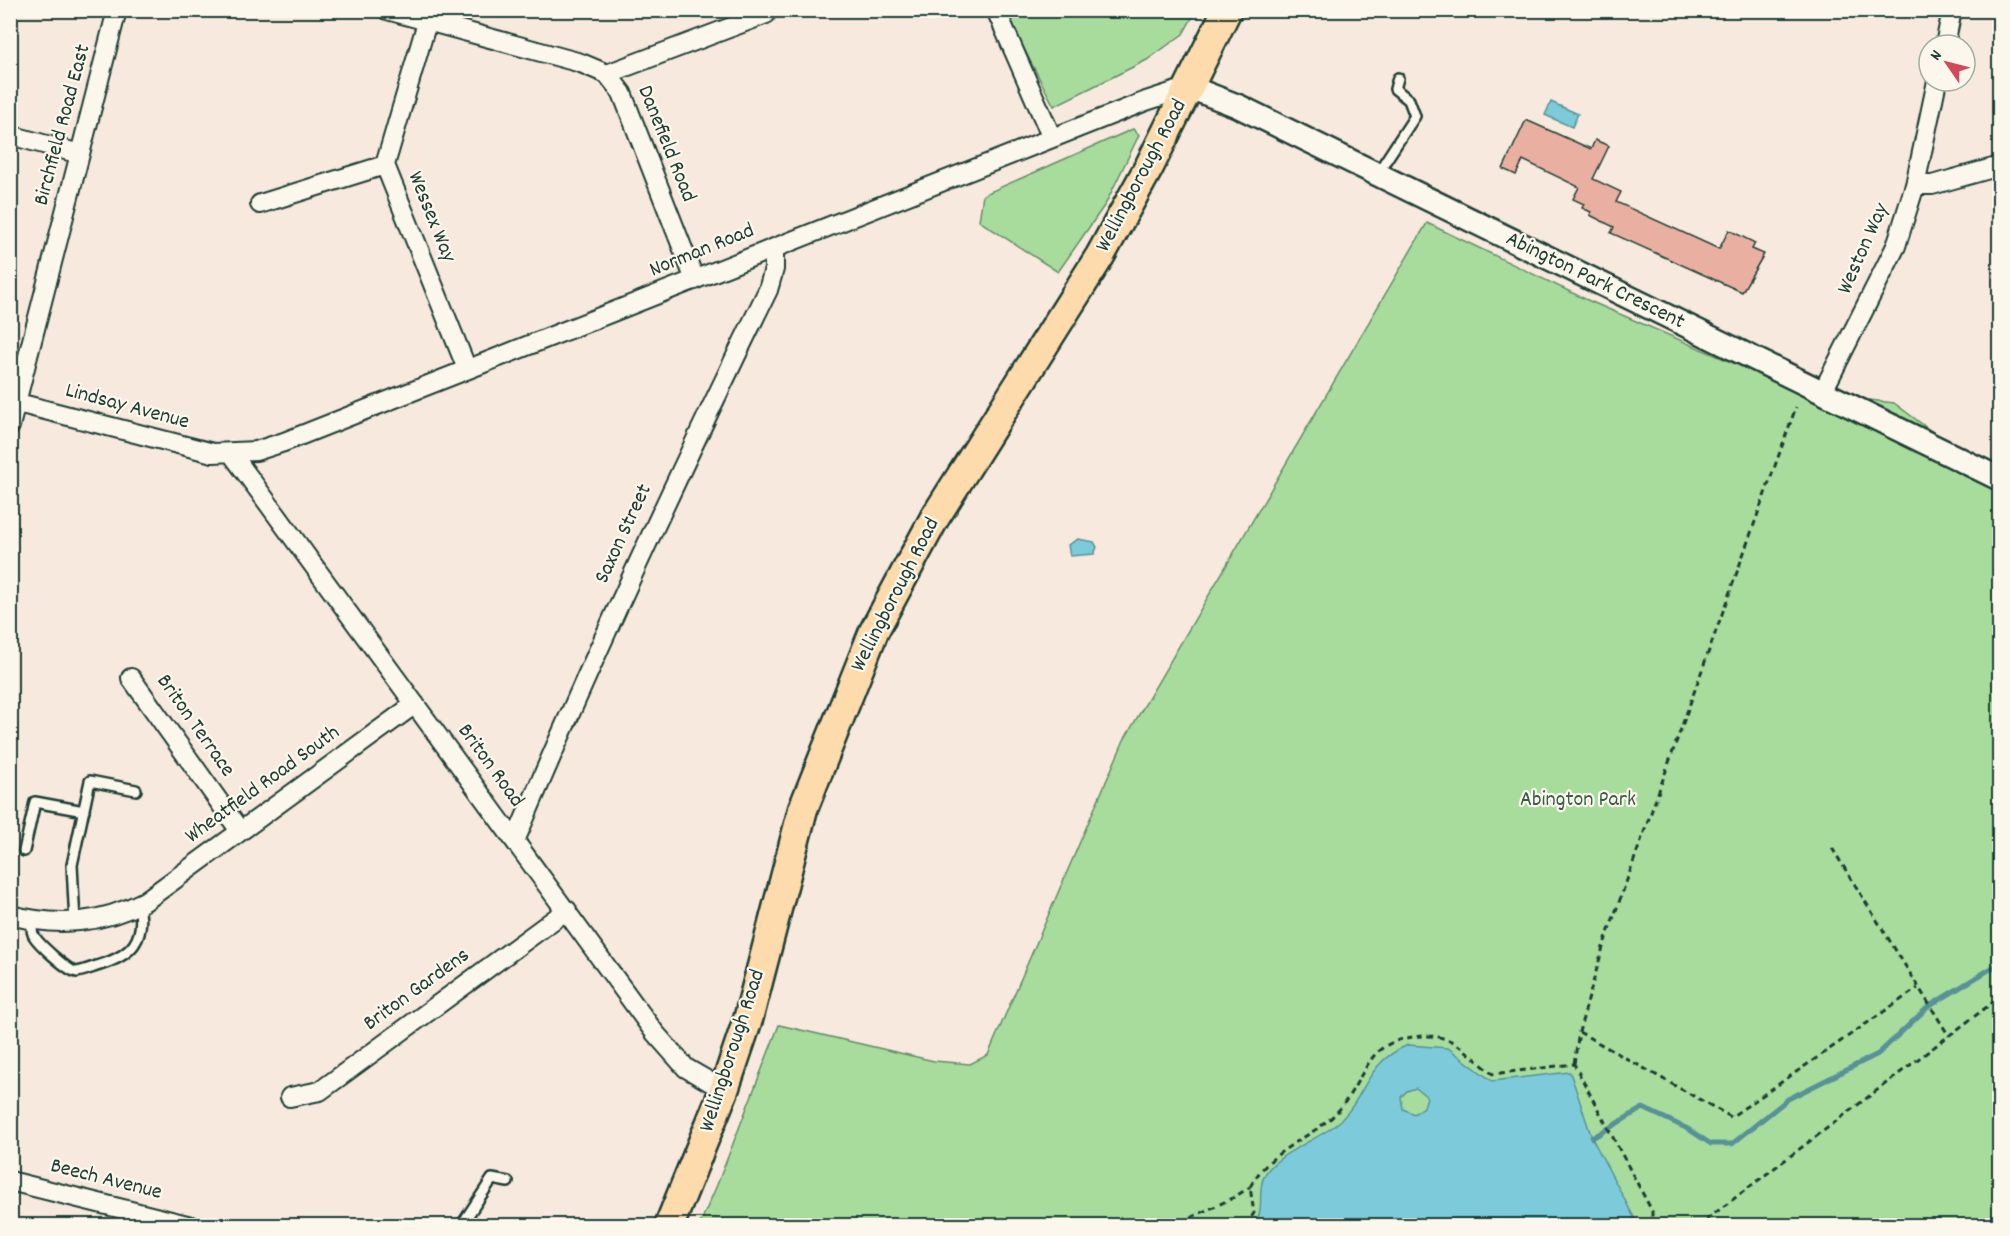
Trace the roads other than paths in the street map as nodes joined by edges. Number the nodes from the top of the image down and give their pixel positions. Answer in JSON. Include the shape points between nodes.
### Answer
{"nodes":[{"id":1,"x":117,"y":10,"type":"edge"},
{"id":2,"x":387,"y":10,"type":"edge"},
{"id":3,"x":996,"y":10,"type":"edge"},
{"id":4,"x":1227,"y":10,"type":"edge"},
{"id":5,"x":1952,"y":10,"type":"edge"},
{"id":6,"x":766,"y":14,"type":"dead end"},
{"id":7,"x":429,"y":16,"type":"edge"},
{"id":8,"x":1947,"y":33,"type":"edge"},
{"id":9,"x":607,"y":74,"type":"junction"},
{"id":10,"x":1398,"y":78,"type":"dead end"},
{"id":11,"x":1189,"y":87,"type":"junction"},
{"id":12,"x":1934,"y":93,"type":"edge"},
{"id":13,"x":10,"y":135,"type":"edge"},
{"id":14,"x":1052,"y":138,"type":"junction"},
{"id":15,"x":80,"y":154,"type":"junction"},
{"id":16,"x":385,"y":165,"type":"junction"},
{"id":17,"x":2000,"y":166,"type":"edge"},
{"id":18,"x":1377,"y":174,"type":"junction"},
{"id":19,"x":1915,"y":185,"type":"junction"},
{"id":20,"x":260,"y":204,"type":"dead end"},
{"id":21,"x":774,"y":248,"type":"junction"},
{"id":22,"x":695,"y":280,"type":"junction"},
{"id":23,"x":467,"y":369,"type":"junction"},
{"id":24,"x":1822,"y":393,"type":"junction"},
{"id":25,"x":13,"y":402,"type":"edge"},
{"id":26,"x":10,"y":426,"type":"edge"},
{"id":27,"x":232,"y":454,"type":"junction"},
{"id":28,"x":2000,"y":479,"type":"edge"},
{"id":29,"x":131,"y":678,"type":"dead end"},
{"id":30,"x":415,"y":704,"type":"junction"},
{"id":31,"x":136,"y":790,"type":"dead end"},
{"id":32,"x":84,"y":811,"type":"junction"},
{"id":33,"x":240,"y":831,"type":"junction"},
{"id":34,"x":515,"y":841,"type":"junction"},
{"id":35,"x":24,"y":852,"type":"dead end"},
{"id":36,"x":139,"y":904,"type":"junction"},
{"id":37,"x":567,"y":910,"type":"junction"},
{"id":38,"x":10,"y":915,"type":"edge"},
{"id":39,"x":33,"y":920,"type":"junction"},
{"id":40,"x":75,"y":923,"type":"junction"},
{"id":41,"x":724,"y":1090,"type":"junction"},
{"id":42,"x":290,"y":1097,"type":"dead end"},
{"id":43,"x":10,"y":1181,"type":"edge"},
{"id":44,"x":508,"y":1182,"type":"dead end"},
{"id":45,"x":191,"y":1226,"type":"edge"},
{"id":46,"x":461,"y":1226,"type":"edge"},
{"id":47,"x":669,"y":1226,"type":"edge"}],
"edges":[{"from":1,"to":15,"type":"street","name":"Birchfield Road East"},
{"from":2,"to":7,"type":"street","name":"Danefield Road"},
{"from":3,"to":14,"type":"street"},
{"from":4,"to":11,"type":"main road","name":"Wellingborough Road"},
{"from":5,"to":8,"type":"street"},
{"from":6,"to":9,"type":"street"},
{"from":7,"to":9,"type":"street","name":"Danefield Road"},
{"from":7,"to":16,"type":"street","name":"Wessex Way"},
{"from":9,"to":22,"type":"street","name":"Danefield Road","via":[[622,93]]},
{"from":10,"to":18,"type":"lane","via":[[1395,89],[1409,100],[1415,116]]},
{"from":11,"to":14,"type":"street","name":"Norman Road"},
{"from":11,"to":18,"type":"street","name":"Abington Park Crescent","via":[[1238,106]]},
{"from":11,"to":41,"type":"main road","name":"Wellingborough Road","via":[[1100,256],[934,519],[874,631],[803,809],[749,1016]]},
{"from":12,"to":19,"type":"street","name":"Weston Way"},
{"from":13,"to":15,"type":"street"},
{"from":14,"to":21,"type":"street","name":"Norman Road"},
{"from":15,"to":25,"type":"street","name":"Birchfield Road East"},
{"from":16,"to":20,"type":"street"},
{"from":16,"to":23,"type":"street","name":"Wessex Way"},
{"from":17,"to":19,"type":"street","via":[[1932,185]]},
{"from":18,"to":24,"type":"street","name":"Abington Park Crescent"},
{"from":19,"to":24,"type":"street","name":"Weston Way","via":[[1896,246]]},
{"from":21,"to":22,"type":"street","name":"Norman Road"},
{"from":21,"to":34,"type":"street","name":"Saxon Street","via":[[768,290],[656,518]]},
{"from":22,"to":23,"type":"street","name":"Norman Road"},
{"from":23,"to":27,"type":"street","name":"Norman Road","via":[[284,442]]},
{"from":24,"to":28,"type":"street","name":"Abington Park Crescent"},
{"from":25,"to":26,"type":"street","name":"Birchfield Road East"},
{"from":25,"to":27,"type":"street","name":"Lindsay Avenue","via":[[194,450]]},
{"from":27,"to":30,"type":"street","name":"Briton Road"},
{"from":29,"to":33,"type":"street","name":"Briton Terrace"},
{"from":30,"to":33,"type":"street","name":"Wheatfield Road South"},
{"from":30,"to":34,"type":"street","name":"Briton Road"},
{"from":31,"to":32,"type":"lane","via":[[90,782]]},
{"from":32,"to":35,"type":"lane","via":[[35,802]]},
{"from":32,"to":40,"type":"lane","via":[[71,879]]},
{"from":33,"to":36,"type":"street","name":"Wheatfield Road South"},
{"from":34,"to":37,"type":"street","name":"Briton Road"},
{"from":36,"to":39,"type":"lane","via":[[137,942],[130,951],[119,959],[77,972],[38,942],[32,930]]},
{"from":36,"to":40,"type":"street","name":"Wheatfield Road South","via":[[110,916]]},
{"from":37,"to":41,"type":"street","name":"Briton Road","via":[[672,1054],[699,1078]]},
{"from":37,"to":42,"type":"street","name":"Briton Gardens","via":[[320,1091]]},
{"from":38,"to":39,"type":"street","name":"Wheatfield Road South"},
{"from":39,"to":40,"type":"street","name":"Wheatfield Road South"},
{"from":41,"to":47,"type":"main road","name":"Wellingborough Road"},
{"from":43,"to":45,"type":"street","name":"Beech Avenue"},
{"from":44,"to":46,"type":"lane","via":[[492,1179]]}]}
